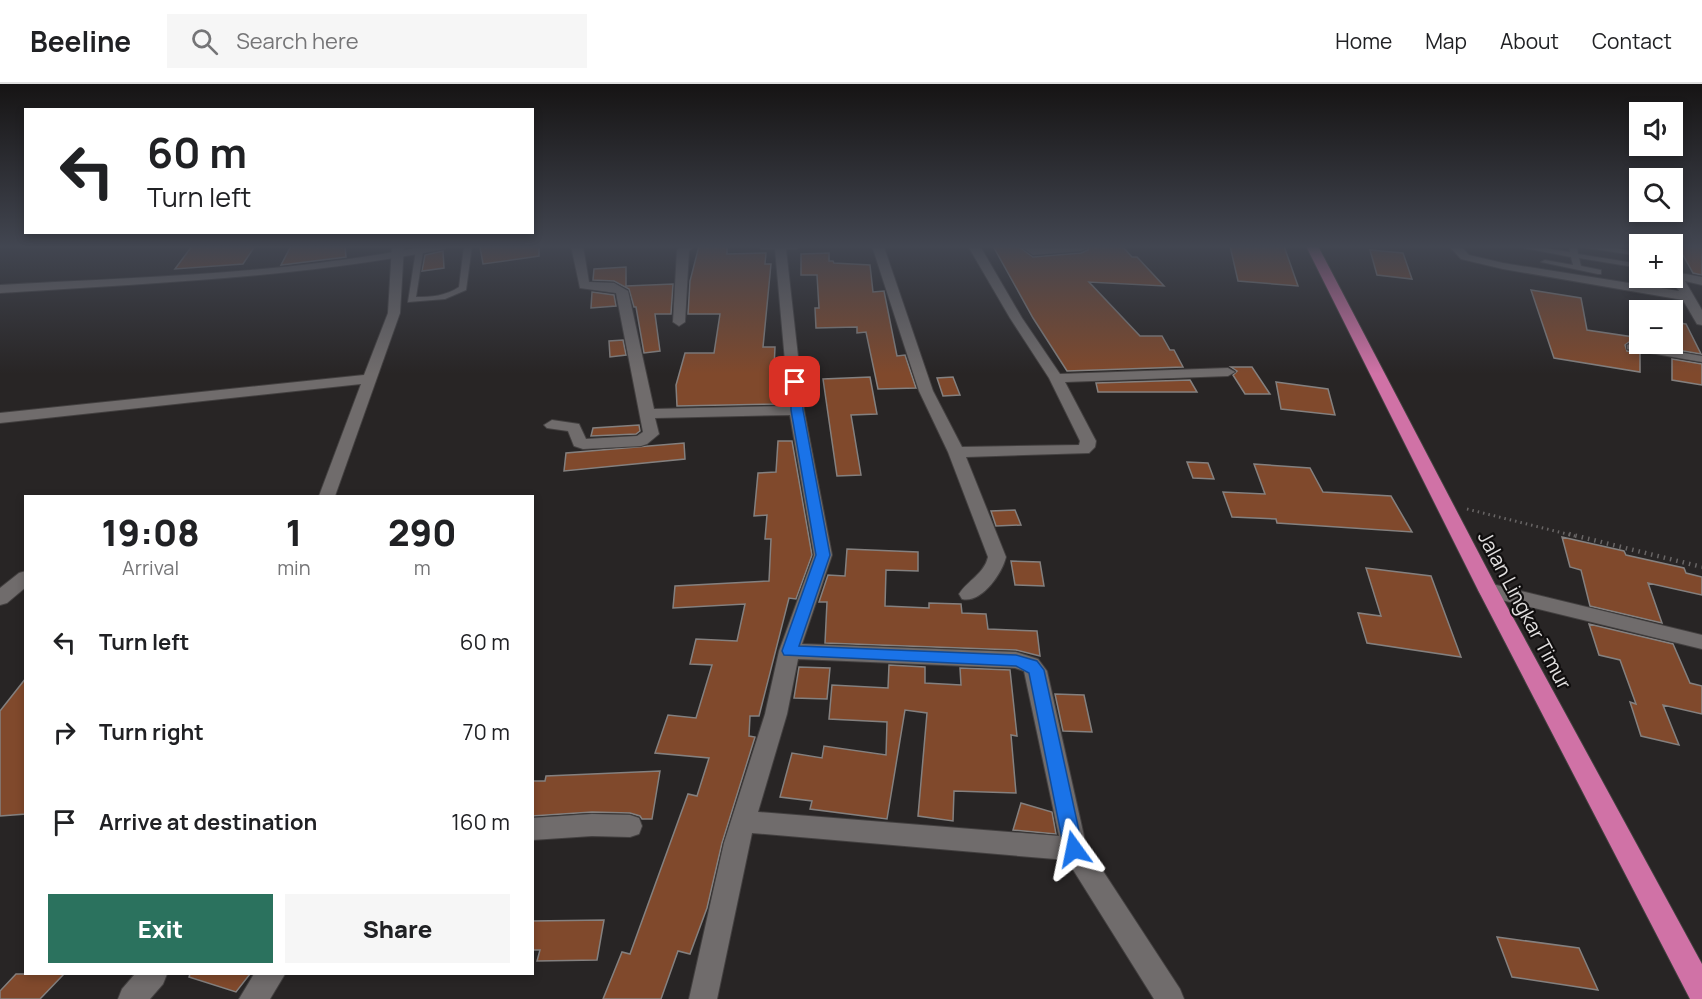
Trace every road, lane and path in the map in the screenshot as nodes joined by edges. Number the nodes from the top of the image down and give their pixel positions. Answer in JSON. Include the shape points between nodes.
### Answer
{"nodes":[{"id":1,"x":396,"y":289,"type":"edge"},
{"id":2,"x":413,"y":289,"type":"edge"},
{"id":3,"x":462,"y":289,"type":"edge"},
{"id":4,"x":617,"y":289,"type":"edge"},
{"id":5,"x":681,"y":289,"type":"edge"},
{"id":6,"x":784,"y":289,"type":"edge"},
{"id":7,"x":892,"y":289,"type":"edge"},
{"id":8,"x":999,"y":289,"type":"edge"},
{"id":9,"x":1334,"y":289,"type":"edge"},
{"id":10,"x":1624,"y":289,"type":"edge"},
{"id":11,"x":1686,"y":289,"type":"edge"},
{"id":12,"x":1695,"y":302,"type":"edge"},
{"id":13,"x":1702,"y":321,"type":"edge"},
{"id":14,"x":678,"y":322,"type":"dead end"},
{"id":15,"x":1672,"y":354,"type":"edge"},
{"id":16,"x":1702,"y":359,"type":"edge"},
{"id":17,"x":1228,"y":372,"type":"dead end"},
{"id":18,"x":1056,"y":378,"type":"junction"},
{"id":19,"x":370,"y":379,"type":"junction"},
{"id":20,"x":797,"y":410,"type":"junction"},
{"id":21,"x":647,"y":414,"type":"junction"},
{"id":22,"x":0,"y":417,"type":"edge"},
{"id":23,"x":552,"y":425,"type":"dead end"},
{"id":24,"x":956,"y":452,"type":"junction"},
{"id":25,"x":327,"y":495,"type":"edge"},
{"id":26,"x":1444,"y":504,"type":"junction"},
{"id":27,"x":1702,"y":567,"type":"edge"},
{"id":28,"x":24,"y":580,"type":"edge"},
{"id":29,"x":1488,"y":590,"type":"junction"},
{"id":30,"x":969,"y":594,"type":"dead end"},
{"id":31,"x":0,"y":598,"type":"edge"},
{"id":32,"x":1702,"y":642,"type":"edge"},
{"id":33,"x":789,"y":651,"type":"junction"},
{"id":34,"x":744,"y":822,"type":"junction"},
{"id":35,"x":630,"y":826,"type":"dead end"},
{"id":36,"x":534,"y":829,"type":"edge"},
{"id":37,"x":1074,"y":849,"type":"junction"},
{"id":38,"x":152,"y":975,"type":"edge"},
{"id":39,"x":270,"y":975,"type":"edge"},
{"id":40,"x":1702,"y":993,"type":"edge"},
{"id":41,"x":132,"y":999,"type":"edge"},
{"id":42,"x":254,"y":999,"type":"edge"},
{"id":43,"x":703,"y":999,"type":"edge"},
{"id":44,"x":1170,"y":999,"type":"edge"}],
"edges":[{"from":1,"to":19,"type":"street","via":[[394,313]]},
{"from":2,"to":3,"type":"lane","via":[[411,300],[448,296]]},
{"from":4,"to":21,"type":"street","via":[[622,291]]},
{"from":5,"to":14,"type":"street"},
{"from":6,"to":20,"type":"street"},
{"from":7,"to":24,"type":"street","via":[[926,391]]},
{"from":8,"to":18,"type":"street"},
{"from":9,"to":26,"type":"highway","name":"Jalan Lingkar Timur"},
{"from":10,"to":12,"type":"street"},
{"from":11,"to":12,"type":"street"},
{"from":12,"to":13,"type":"street"},
{"from":15,"to":16,"type":"lane"},
{"from":17,"to":18,"type":"street"},
{"from":18,"to":24,"type":"street","via":[[1088,447]]},
{"from":19,"to":22,"type":"street"},
{"from":19,"to":25,"type":"street"},
{"from":20,"to":21,"type":"street"},
{"from":20,"to":33,"type":"street","via":[[823,555]]},
{"from":21,"to":23,"type":"street","via":[[651,434],[641,441],[583,444],[574,427]]},
{"from":24,"to":30,"type":"street","via":[[997,557],[996,565]]},
{"from":26,"to":27,"type":"path"},
{"from":26,"to":29,"type":"highway","name":"Jalan Lingkar Timur"},
{"from":28,"to":31,"type":"street"},
{"from":29,"to":32,"type":"street"},
{"from":29,"to":40,"type":"highway","name":"Jalan Lingkar Timur"},
{"from":33,"to":34,"type":"street","via":[[776,714]]},
{"from":33,"to":37,"type":"street","via":[[1016,660],[1031,665],[1036,670]]},
{"from":34,"to":37,"type":"street"},
{"from":34,"to":43,"type":"street"},
{"from":35,"to":36,"type":"street"},
{"from":37,"to":44,"type":"street"},
{"from":38,"to":41,"type":"street"},
{"from":39,"to":42,"type":"street"}]}
